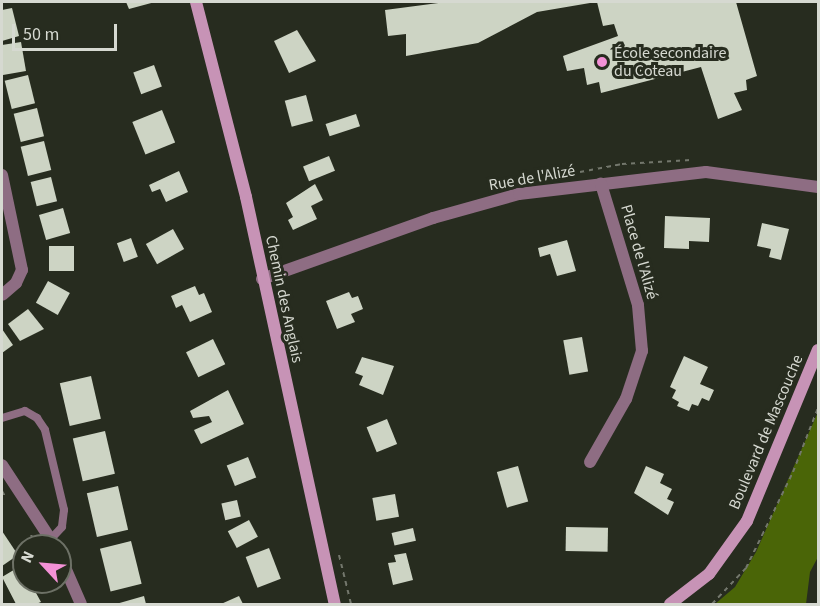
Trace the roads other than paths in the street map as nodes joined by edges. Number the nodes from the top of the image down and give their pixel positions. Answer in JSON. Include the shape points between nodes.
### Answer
{"nodes":[{"id":1,"x":196,"y":2,"type":"edge"},
{"id":2,"x":2,"y":176,"type":"edge"},
{"id":3,"x":601,"y":184,"type":"junction"},
{"id":4,"x":819,"y":187,"type":"edge"},
{"id":5,"x":262,"y":279,"type":"junction"},
{"id":6,"x":2,"y":295,"type":"edge"},
{"id":7,"x":819,"y":350,"type":"edge"},
{"id":8,"x":2,"y":418,"type":"edge"},
{"id":9,"x":590,"y":462,"type":"dead end"},
{"id":10,"x":2,"y":465,"type":"edge"},
{"id":11,"x":47,"y":534,"type":"edge"},
{"id":12,"x":58,"y":534,"type":"edge"},
{"id":13,"x":72,"y":583,"type":"edge"},
{"id":14,"x":81,"y":604,"type":"edge"},
{"id":15,"x":335,"y":604,"type":"edge"},
{"id":16,"x":670,"y":604,"type":"edge"}],
"edges":[{"from":1,"to":5,"type":"street","name":"Chemin des Anglais"},
{"from":2,"to":6,"type":"street","via":[[22,270],[16,283]]},
{"from":3,"to":4,"type":"street","name":"Rue de l'Alizé","via":[[706,172]]},
{"from":3,"to":5,"type":"street","name":"Rue de l'Alizé","via":[[519,194],[464,207]]},
{"from":3,"to":9,"type":"street","name":"Place de l'Alizé","via":[[638,305],[642,351],[626,399]]},
{"from":5,"to":15,"type":"street","name":"Chemin des Anglais"},
{"from":7,"to":16,"type":"street","name":"Boulevard de Mascouche","via":[[747,520],[709,574]]},
{"from":8,"to":12,"type":"lane","via":[[25,411],[37,418],[45,430],[64,510]]},
{"from":10,"to":11,"type":"street"},
{"from":13,"to":14,"type":"street"}]}
